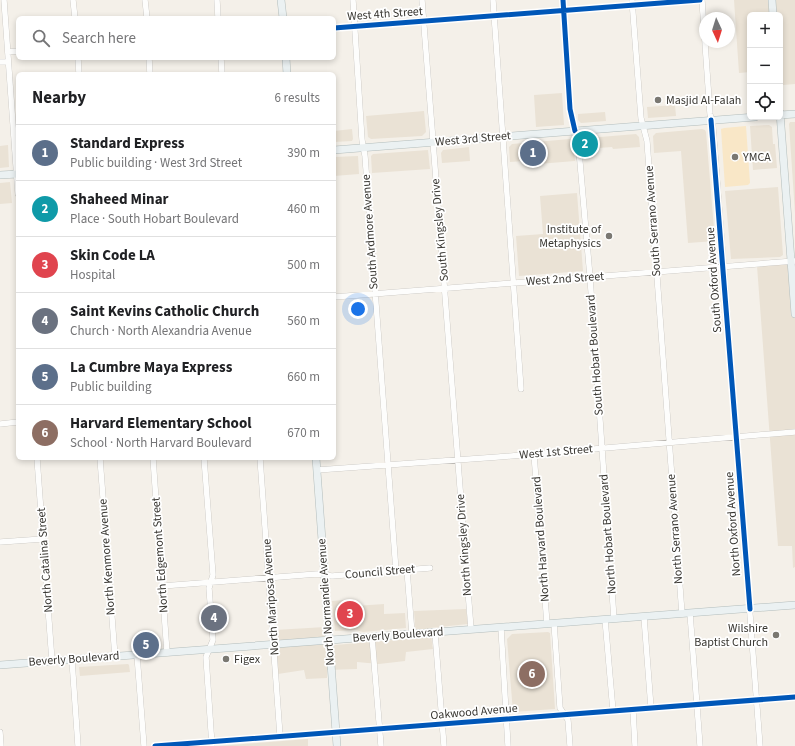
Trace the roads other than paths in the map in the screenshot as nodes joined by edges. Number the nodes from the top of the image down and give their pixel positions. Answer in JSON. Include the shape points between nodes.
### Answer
{"nodes":[{"id":1,"x":4,"y":0,"type":"edge"},
{"id":2,"x":74,"y":0,"type":"edge"},
{"id":3,"x":146,"y":0,"type":"edge"},
{"id":4,"x":217,"y":0,"type":"edge"},
{"id":5,"x":281,"y":0,"type":"edge"},
{"id":6,"x":352,"y":0,"type":"edge"},
{"id":7,"x":422,"y":0,"type":"edge"},
{"id":8,"x":493,"y":0,"type":"edge"},
{"id":9,"x":563,"y":0,"type":"edge"},
{"id":10,"x":701,"y":0,"type":"edge"},
{"id":11,"x":772,"y":0,"type":"edge"},
{"id":12,"x":632,"y":3,"type":"edge"},
{"id":13,"x":564,"y":10,"type":"junction"},
{"id":14,"x":773,"y":12,"type":"edge"},
{"id":15,"x":75,"y":16,"type":"edge"},
{"id":16,"x":147,"y":16,"type":"edge"},
{"id":17,"x":218,"y":16,"type":"edge"},
{"id":18,"x":283,"y":16,"type":"edge"},
{"id":19,"x":494,"y":16,"type":"junction"},
{"id":20,"x":423,"y":22,"type":"junction"},
{"id":21,"x":354,"y":26,"type":"junction"},
{"id":22,"x":336,"y":28,"type":"edge"},
{"id":23,"x":8,"y":52,"type":"junction"},
{"id":24,"x":16,"y":52,"type":"edge"},
{"id":25,"x":78,"y":60,"type":"edge"},
{"id":26,"x":149,"y":60,"type":"edge"},
{"id":27,"x":221,"y":60,"type":"edge"},
{"id":28,"x":286,"y":60,"type":"edge"},
{"id":29,"x":0,"y":62,"type":"edge"},
{"id":30,"x":8,"y":62,"type":"junction"},
{"id":31,"x":79,"y":72,"type":"edge"},
{"id":32,"x":150,"y":72,"type":"edge"},
{"id":33,"x":222,"y":72,"type":"edge"},
{"id":34,"x":287,"y":72,"type":"edge"},
{"id":35,"x":783,"y":114,"type":"edge"},
{"id":36,"x":795,"y":114,"type":"edge"},
{"id":37,"x":747,"y":118,"type":"edge"},
{"id":38,"x":711,"y":120,"type":"junction"},
{"id":39,"x":781,"y":120,"type":"edge"},
{"id":40,"x":643,"y":126,"type":"junction"},
{"id":41,"x":575,"y":131,"type":"junction"},
{"id":42,"x":502,"y":137,"type":"junction"},
{"id":43,"x":432,"y":142,"type":"junction"},
{"id":44,"x":363,"y":148,"type":"junction"},
{"id":45,"x":336,"y":150,"type":"edge"},
{"id":46,"x":16,"y":162,"type":"edge"},
{"id":47,"x":16,"y":174,"type":"edge"},
{"id":48,"x":0,"y":175,"type":"edge"},
{"id":49,"x":793,"y":261,"type":"edge"},
{"id":50,"x":723,"y":266,"type":"junction"},
{"id":51,"x":656,"y":272,"type":"junction"},
{"id":52,"x":590,"y":277,"type":"junction"},
{"id":53,"x":513,"y":283,"type":"junction"},
{"id":54,"x":445,"y":288,"type":"junction"},
{"id":55,"x":374,"y":294,"type":"junction"},
{"id":56,"x":336,"y":297,"type":"edge"},
{"id":57,"x":795,"y":314,"type":"edge"},
{"id":58,"x":521,"y":389,"type":"dead end"},
{"id":59,"x":16,"y":422,"type":"edge"},
{"id":60,"x":0,"y":424,"type":"edge"},
{"id":61,"x":795,"y":432,"type":"edge"},
{"id":62,"x":736,"y":438,"type":"junction"},
{"id":63,"x":669,"y":443,"type":"junction"},
{"id":64,"x":602,"y":448,"type":"junction"},
{"id":65,"x":534,"y":454,"type":"junction"},
{"id":66,"x":37,"y":460,"type":"edge"},
{"id":67,"x":100,"y":460,"type":"edge"},
{"id":68,"x":153,"y":460,"type":"edge"},
{"id":69,"x":204,"y":460,"type":"edge"},
{"id":70,"x":260,"y":460,"type":"edge"},
{"id":71,"x":316,"y":460,"type":"edge"},
{"id":72,"x":458,"y":460,"type":"junction"},
{"id":73,"x":388,"y":465,"type":"junction"},
{"id":74,"x":317,"y":470,"type":"junction"},
{"id":75,"x":43,"y":539,"type":"junction"},
{"id":76,"x":0,"y":542,"type":"edge"},
{"id":77,"x":430,"y":568,"type":"dead end"},
{"id":78,"x":407,"y":570,"type":"junction"},
{"id":79,"x":396,"y":571,"type":"junction"},
{"id":80,"x":324,"y":575,"type":"junction"},
{"id":81,"x":269,"y":578,"type":"junction"},
{"id":82,"x":210,"y":582,"type":"junction"},
{"id":83,"x":162,"y":586,"type":"junction"},
{"id":84,"x":795,"y":605,"type":"edge"},
{"id":85,"x":750,"y":609,"type":"junction"},
{"id":86,"x":690,"y":613,"type":"junction"},
{"id":87,"x":682,"y":614,"type":"junction"},
{"id":88,"x":644,"y":617,"type":"junction"},
{"id":89,"x":605,"y":619,"type":"junction"},
{"id":90,"x":614,"y":619,"type":"junction"},
{"id":91,"x":550,"y":624,"type":"junction"},
{"id":92,"x":501,"y":628,"type":"junction"},
{"id":93,"x":471,"y":630,"type":"junction"},
{"id":94,"x":435,"y":633,"type":"junction"},
{"id":95,"x":412,"y":634,"type":"junction"},
{"id":96,"x":372,"y":637,"type":"junction"},
{"id":97,"x":329,"y":641,"type":"junction"},
{"id":98,"x":274,"y":645,"type":"junction"},
{"id":99,"x":209,"y":650,"type":"junction"},
{"id":100,"x":167,"y":653,"type":"junction"},
{"id":101,"x":137,"y":655,"type":"junction"},
{"id":102,"x":115,"y":657,"type":"junction"},
{"id":103,"x":72,"y":660,"type":"junction"},
{"id":104,"x":52,"y":661,"type":"junction"},
{"id":105,"x":0,"y":665,"type":"edge"},
{"id":106,"x":795,"y":698,"type":"edge"},
{"id":107,"x":757,"y":700,"type":"junction"},
{"id":108,"x":697,"y":705,"type":"junction"},
{"id":109,"x":652,"y":708,"type":"junction"},
{"id":110,"x":633,"y":710,"type":"junction"},
{"id":111,"x":613,"y":711,"type":"junction"},
{"id":112,"x":564,"y":715,"type":"junction"},
{"id":113,"x":508,"y":719,"type":"junction"},
{"id":114,"x":443,"y":724,"type":"junction"},
{"id":115,"x":379,"y":729,"type":"junction"},
{"id":116,"x":0,"y":732,"type":"edge"},
{"id":117,"x":336,"y":732,"type":"junction"},
{"id":118,"x":280,"y":736,"type":"junction"},
{"id":119,"x":211,"y":744,"type":"edge"},
{"id":120,"x":1,"y":746,"type":"edge"},
{"id":121,"x":78,"y":746,"type":"edge"},
{"id":122,"x":144,"y":746,"type":"edge"},
{"id":123,"x":154,"y":746,"type":"edge"},
{"id":124,"x":337,"y":746,"type":"edge"},
{"id":125,"x":381,"y":746,"type":"edge"},
{"id":126,"x":444,"y":746,"type":"edge"},
{"id":127,"x":508,"y":746,"type":"edge"},
{"id":128,"x":570,"y":746,"type":"edge"},
{"id":129,"x":635,"y":746,"type":"edge"},
{"id":130,"x":700,"y":746,"type":"edge"},
{"id":131,"x":760,"y":746,"type":"edge"}],
"edges":[{"from":1,"to":23,"type":"street"},
{"from":2,"to":15,"type":"street"},
{"from":3,"to":16,"type":"street"},
{"from":4,"to":17,"type":"street"},
{"from":5,"to":18,"type":"main road"},
{"from":6,"to":21,"type":"street","name":"South Ardmore Avenue"},
{"from":7,"to":20,"type":"street","name":"South Kingsley Drive"},
{"from":8,"to":19,"type":"street"},
{"from":9,"to":13,"type":"street","name":"South Hobart Boulevard"},
{"from":10,"to":12,"type":"street","name":"West 4th Street"},
{"from":10,"to":38,"type":"street","name":"South Oxford Avenue"},
{"from":11,"to":14,"type":"main road"},
{"from":12,"to":13,"type":"street","name":"West 4th Street"},
{"from":12,"to":40,"type":"street","name":"South Serrano Avenue"},
{"from":13,"to":19,"type":"street","name":"West 4th Street"},
{"from":13,"to":41,"type":"street","name":"South Hobart Boulevard","via":[[570,109]]},
{"from":19,"to":20,"type":"street","name":"West 4th Street"},
{"from":19,"to":42,"type":"street"},
{"from":20,"to":21,"type":"street","name":"West 4th Street"},
{"from":20,"to":43,"type":"street","name":"South Kingsley Drive"},
{"from":21,"to":22,"type":"street","name":"West 4th Street"},
{"from":21,"to":44,"type":"street","name":"South Ardmore Avenue"},
{"from":23,"to":24,"type":"street"},
{"from":23,"to":30,"type":"street"},
{"from":25,"to":31,"type":"street"},
{"from":26,"to":32,"type":"street"},
{"from":27,"to":33,"type":"street"},
{"from":28,"to":34,"type":"main road"},
{"from":29,"to":30,"type":"street"},
{"from":30,"to":46,"type":"street"},
{"from":35,"to":36,"type":"main road"},
{"from":37,"to":38,"type":"main road","name":"West 3rd Street"},
{"from":38,"to":40,"type":"main road","name":"West 3rd Street"},
{"from":38,"to":50,"type":"street","name":"South Oxford Avenue"},
{"from":39,"to":49,"type":"main road"},
{"from":40,"to":41,"type":"main road","name":"West 3rd Street"},
{"from":40,"to":51,"type":"street","name":"South Serrano Avenue","via":[[647,141]]},
{"from":41,"to":42,"type":"main road","name":"West 3rd Street"},
{"from":41,"to":52,"type":"street","name":"South Hobart Boulevard","via":[[578,139]]},
{"from":42,"to":43,"type":"main road","name":"West 3rd Street"},
{"from":42,"to":53,"type":"street"},
{"from":43,"to":44,"type":"main road","name":"West 3rd Street"},
{"from":43,"to":54,"type":"street","name":"South Kingsley Drive"},
{"from":44,"to":45,"type":"main road","name":"West 3rd Street"},
{"from":44,"to":55,"type":"street","name":"South Ardmore Avenue"},
{"from":47,"to":48,"type":"main road"},
{"from":49,"to":50,"type":"street","name":"West 2nd Street"},
{"from":49,"to":57,"type":"main road"},
{"from":50,"to":51,"type":"street","name":"West 2nd Street"},
{"from":50,"to":62,"type":"street","name":"South Oxford Avenue"},
{"from":51,"to":52,"type":"street","name":"West 2nd Street"},
{"from":51,"to":63,"type":"street","name":"South Serrano Avenue"},
{"from":52,"to":53,"type":"street","name":"West 2nd Street"},
{"from":52,"to":64,"type":"street","name":"South Hobart Boulevard"},
{"from":53,"to":54,"type":"street","name":"West 2nd Street"},
{"from":53,"to":58,"type":"street"},
{"from":54,"to":55,"type":"street","name":"West 2nd Street"},
{"from":54,"to":72,"type":"street","name":"South Kingsley Drive"},
{"from":55,"to":56,"type":"street","name":"West 2nd Street"},
{"from":55,"to":73,"type":"street","name":"South Ardmore Avenue"},
{"from":59,"to":60,"type":"street"},
{"from":61,"to":62,"type":"street","name":"West 1st Street"},
{"from":62,"to":63,"type":"street","name":"West 1st Street"},
{"from":62,"to":85,"type":"street","name":"North Oxford Avenue"},
{"from":63,"to":64,"type":"street","name":"West 1st Street"},
{"from":63,"to":87,"type":"street","name":"North Serrano Avenue"},
{"from":64,"to":65,"type":"street","name":"West 1st Street"},
{"from":64,"to":90,"type":"street","name":"North Hobart Boulevard"},
{"from":65,"to":72,"type":"street","name":"West 1st Street"},
{"from":65,"to":91,"type":"street","name":"North Harvard Boulevard"},
{"from":66,"to":75,"type":"street","name":"North Catalina Street"},
{"from":67,"to":102,"type":"street","name":"North Kenmore Avenue"},
{"from":68,"to":83,"type":"street","name":"North Edgemont Street"},
{"from":69,"to":82,"type":"street","via":[[213,575]]},
{"from":70,"to":81,"type":"street","name":"North Mariposa Avenue"},
{"from":71,"to":74,"type":"main road","name":"North Normandie Avenue"},
{"from":72,"to":73,"type":"street","name":"West 1st Street"},
{"from":72,"to":93,"type":"street","name":"North Kingsley Drive"},
{"from":73,"to":74,"type":"street","name":"West 1st Street"},
{"from":73,"to":79,"type":"street","name":"South Ardmore Avenue"},
{"from":74,"to":80,"type":"main road","name":"North Normandie Avenue"},
{"from":75,"to":76,"type":"street"},
{"from":75,"to":104,"type":"street","name":"North Catalina Street"},
{"from":77,"to":78,"type":"street","name":"Council Street"},
{"from":78,"to":79,"type":"street","name":"Council Street"},
{"from":78,"to":95,"type":"street"},
{"from":79,"to":80,"type":"street","name":"Council Street"},
{"from":80,"to":81,"type":"street","name":"Council Street"},
{"from":80,"to":97,"type":"main road","name":"North Normandie Avenue"},
{"from":81,"to":82,"type":"street","name":"Council Street"},
{"from":81,"to":98,"type":"street","name":"North Mariposa Avenue"},
{"from":82,"to":83,"type":"street","name":"Council Street"},
{"from":82,"to":99,"type":"street","via":[[213,640]]},
{"from":83,"to":100,"type":"street","name":"North Edgemont Street"},
{"from":84,"to":85,"type":"main road","name":"Beverly Boulevard"},
{"from":85,"to":86,"type":"main road","name":"Beverly Boulevard"},
{"from":85,"to":107,"type":"street","name":"North Oxford Avenue"},
{"from":86,"to":87,"type":"main road","name":"Beverly Boulevard"},
{"from":86,"to":108,"type":"street"},
{"from":87,"to":88,"type":"main road","name":"Beverly Boulevard"},
{"from":88,"to":90,"type":"main road","name":"Beverly Boulevard"},
{"from":88,"to":109,"type":"street"},
{"from":89,"to":90,"type":"main road","name":"Beverly Boulevard"},
{"from":89,"to":91,"type":"main road","name":"Beverly Boulevard"},
{"from":89,"to":111,"type":"street"},
{"from":91,"to":92,"type":"main road","name":"Beverly Boulevard"},
{"from":91,"to":112,"type":"street","name":"North Harvard Boulevard","via":[[560,708]]},
{"from":92,"to":93,"type":"main road","name":"Beverly Boulevard"},
{"from":92,"to":113,"type":"street"},
{"from":93,"to":94,"type":"main road","name":"Beverly Boulevard"},
{"from":94,"to":95,"type":"main road","name":"Beverly Boulevard"},
{"from":94,"to":114,"type":"street"},
{"from":95,"to":96,"type":"main road","name":"Beverly Boulevard"},
{"from":96,"to":97,"type":"main road","name":"Beverly Boulevard"},
{"from":96,"to":115,"type":"street"},
{"from":97,"to":98,"type":"main road","name":"Beverly Boulevard"},
{"from":97,"to":117,"type":"main road","name":"North Normandie Avenue"},
{"from":98,"to":99,"type":"main road","name":"Beverly Boulevard"},
{"from":98,"to":118,"type":"street","name":"North Mariposa Avenue"},
{"from":99,"to":100,"type":"main road","name":"Beverly Boulevard"},
{"from":99,"to":119,"type":"street","via":[[206,657]]},
{"from":100,"to":101,"type":"main road","name":"Beverly Boulevard"},
{"from":101,"to":102,"type":"main road","name":"Beverly Boulevard"},
{"from":101,"to":122,"type":"street"},
{"from":102,"to":103,"type":"main road","name":"Beverly Boulevard"},
{"from":103,"to":104,"type":"main road","name":"Beverly Boulevard"},
{"from":103,"to":121,"type":"street"},
{"from":104,"to":105,"type":"main road","name":"Beverly Boulevard"},
{"from":106,"to":107,"type":"street","name":"Oakwood Avenue"},
{"from":107,"to":108,"type":"street","name":"Oakwood Avenue"},
{"from":107,"to":131,"type":"street","name":"North Oxford Avenue"},
{"from":108,"to":109,"type":"street","name":"Oakwood Avenue"},
{"from":108,"to":130,"type":"street"},
{"from":109,"to":110,"type":"street","name":"Oakwood Avenue"},
{"from":110,"to":111,"type":"street","name":"Oakwood Avenue"},
{"from":110,"to":129,"type":"street"},
{"from":111,"to":112,"type":"street","name":"Oakwood Avenue"},
{"from":112,"to":113,"type":"street","name":"Oakwood Avenue"},
{"from":112,"to":128,"type":"street","name":"North Harvard Boulevard","via":[[568,720]]},
{"from":113,"to":114,"type":"street","name":"Oakwood Avenue"},
{"from":113,"to":127,"type":"street"},
{"from":114,"to":115,"type":"street","name":"Oakwood Avenue"},
{"from":114,"to":126,"type":"street"},
{"from":115,"to":117,"type":"street","name":"Oakwood Avenue"},
{"from":115,"to":125,"type":"street"},
{"from":116,"to":120,"type":"street"},
{"from":117,"to":118,"type":"street","name":"Oakwood Avenue"},
{"from":117,"to":124,"type":"main road","name":"North Normandie Avenue"},
{"from":118,"to":119,"type":"street","name":"Oakwood Avenue"},
{"from":119,"to":123,"type":"street","name":"Oakwood Avenue"}]}
